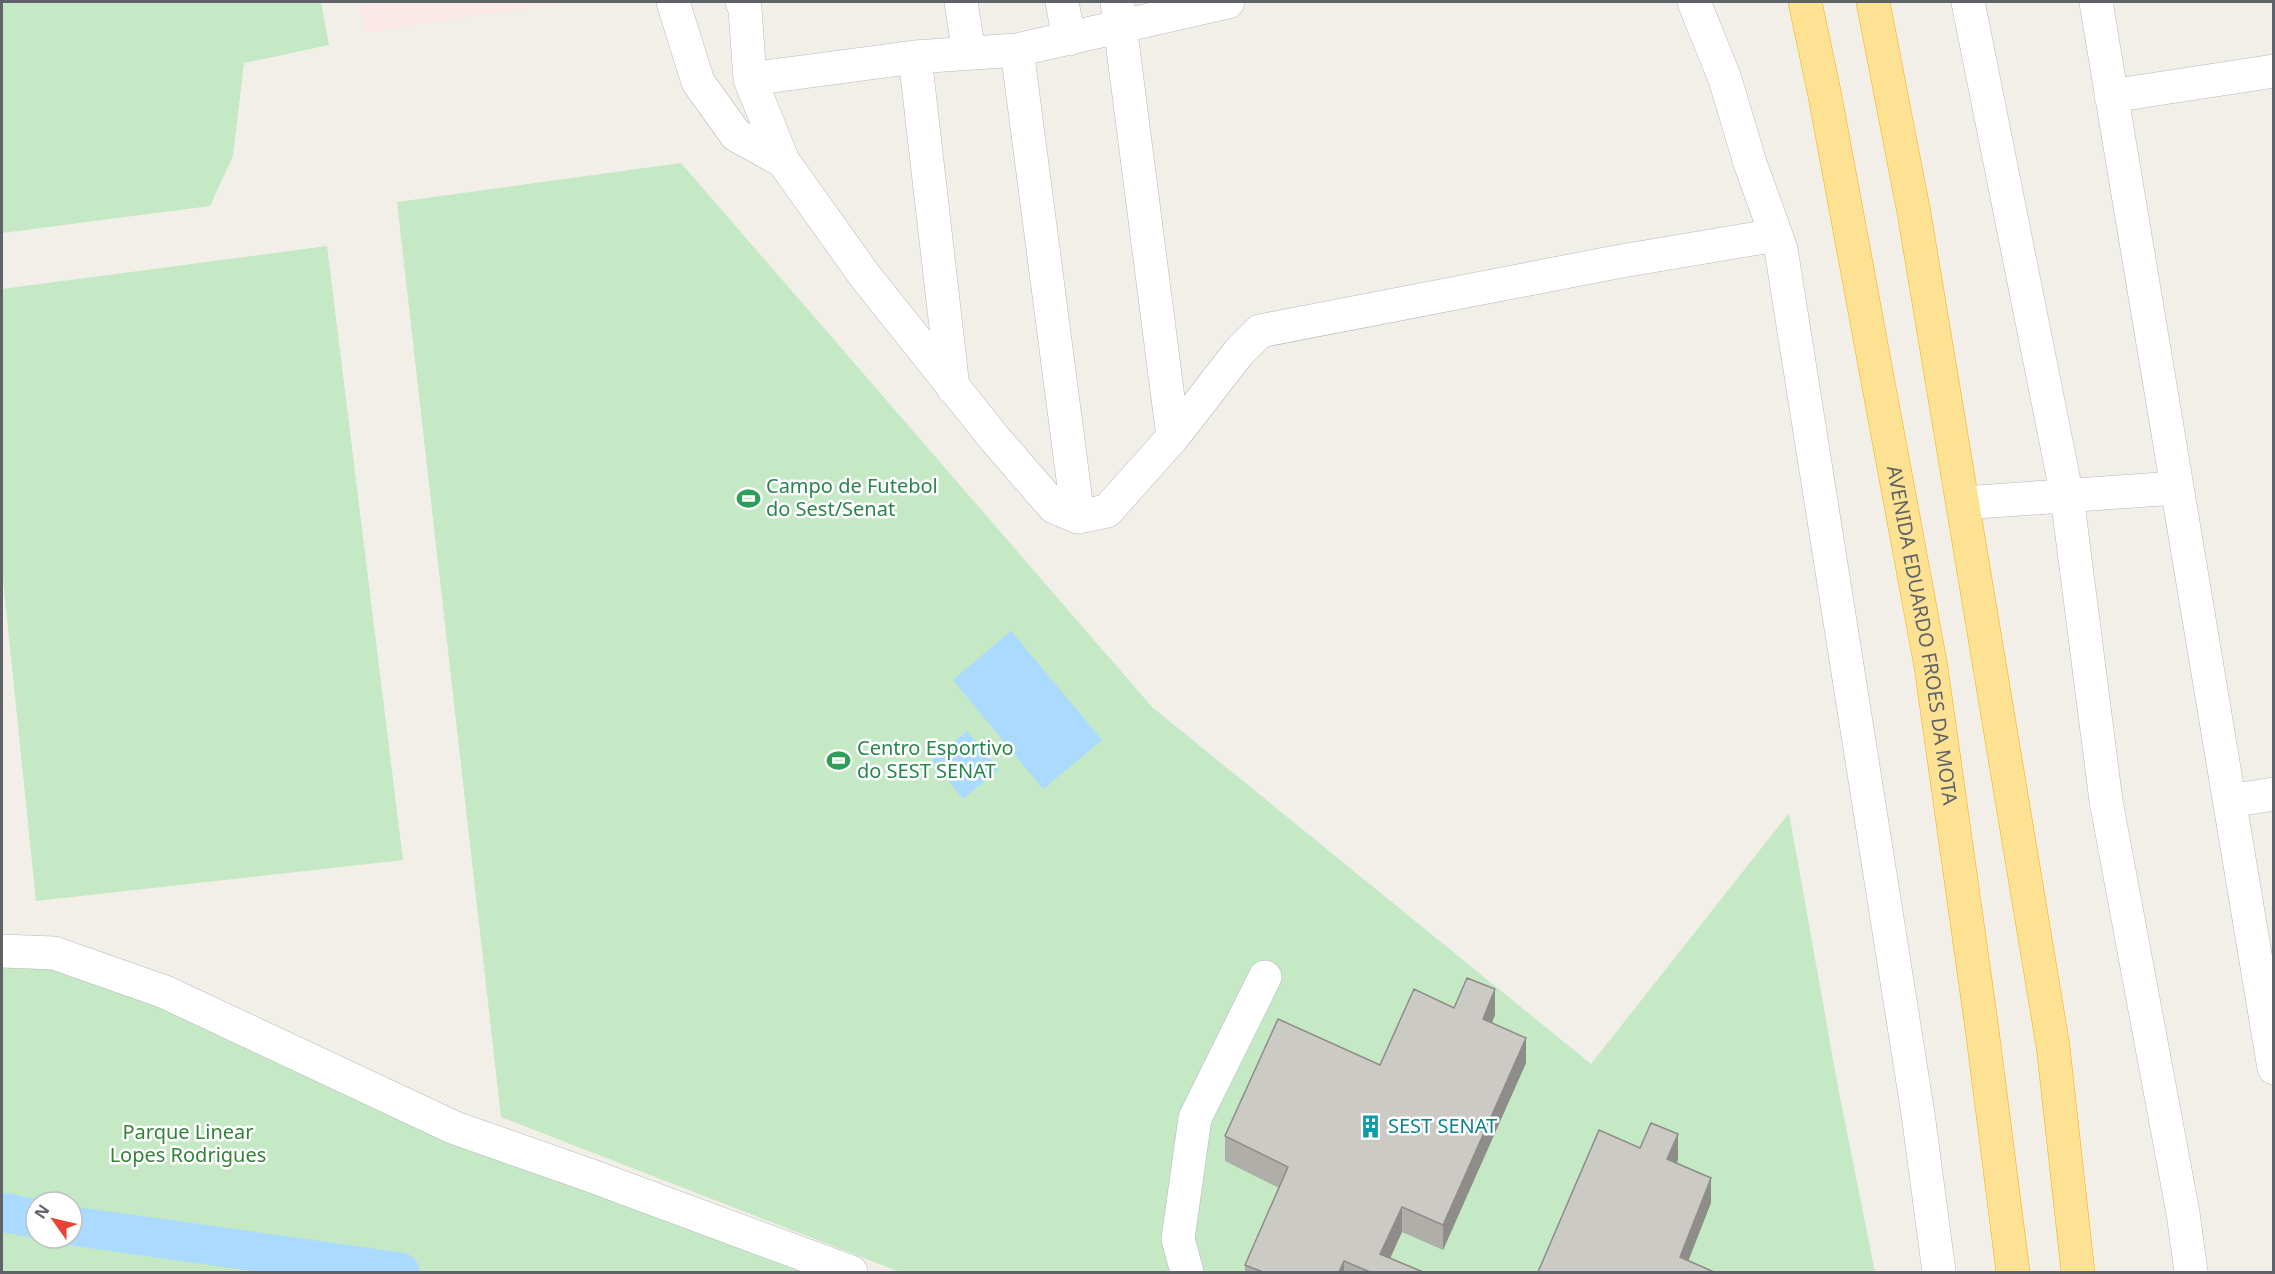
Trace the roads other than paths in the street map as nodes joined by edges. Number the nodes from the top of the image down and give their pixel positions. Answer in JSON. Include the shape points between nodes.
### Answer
{"nodes":[{"id":1,"x":673,"y":2,"type":"edge"},
{"id":2,"x":742,"y":2,"type":"edge"},
{"id":3,"x":962,"y":2,"type":"edge"},
{"id":4,"x":1062,"y":2,"type":"edge"},
{"id":5,"x":1228,"y":2,"type":"edge"},
{"id":6,"x":1694,"y":2,"type":"edge"},
{"id":7,"x":1805,"y":2,"type":"edge"},
{"id":8,"x":1872,"y":2,"type":"edge"},
{"id":9,"x":1968,"y":2,"type":"edge"},
{"id":10,"x":2096,"y":2,"type":"edge"},
{"id":11,"x":1186,"y":6,"type":"edge"},
{"id":12,"x":1118,"y":15,"type":"edge"},
{"id":13,"x":1069,"y":39,"type":"junction"},
{"id":14,"x":1017,"y":50,"type":"junction"},
{"id":15,"x":969,"y":53,"type":"junction"},
{"id":16,"x":915,"y":57,"type":"junction"},
{"id":17,"x":2274,"y":71,"type":"edge"},
{"id":18,"x":750,"y":79,"type":"junction"},
{"id":19,"x":2112,"y":96,"type":"junction"},
{"id":20,"x":783,"y":161,"type":"junction"},
{"id":21,"x":1776,"y":235,"type":"junction"},
{"id":22,"x":953,"y":388,"type":"junction"},
{"id":23,"x":1173,"y":437,"type":"junction"},
{"id":24,"x":2176,"y":488,"type":"junction"},
{"id":25,"x":2067,"y":496,"type":"junction"},
{"id":26,"x":1963,"y":503,"type":"junction"},
{"id":27,"x":1078,"y":517,"type":"junction"},
{"id":28,"x":2274,"y":794,"type":"edge"},
{"id":29,"x":2229,"y":801,"type":"junction"},
{"id":30,"x":2,"y":951,"type":"edge"},
{"id":31,"x":1265,"y":976,"type":"dead end"},
{"id":32,"x":2274,"y":1068,"type":"edge"},
{"id":33,"x":851,"y":1272,"type":"edge"},
{"id":34,"x":1187,"y":1272,"type":"edge"},
{"id":35,"x":1939,"y":1272,"type":"edge"},
{"id":36,"x":2013,"y":1272,"type":"edge"},
{"id":37,"x":2078,"y":1272,"type":"edge"},
{"id":38,"x":2191,"y":1272,"type":"edge"}],
"edges":[{"from":1,"to":20,"type":"street","via":[[698,82],[735,135]]},
{"from":2,"to":18,"type":"street"},
{"from":3,"to":15,"type":"street"},
{"from":4,"to":13,"type":"street"},
{"from":5,"to":11,"type":"street"},
{"from":6,"to":21,"type":"street","via":[[1725,79]]},
{"from":7,"to":36,"type":"highway","name":"AVENIDA EDUARDO FROES DA MOTA","via":[[1931,668]]},
{"from":8,"to":26,"type":"highway","via":[[1914,213]]},
{"from":9,"to":25,"type":"street"},
{"from":10,"to":19,"type":"street"},
{"from":11,"to":12,"type":"street"},
{"from":12,"to":13,"type":"street"},
{"from":12,"to":23,"type":"street"},
{"from":13,"to":14,"type":"street"},
{"from":14,"to":15,"type":"street"},
{"from":14,"to":27,"type":"street"},
{"from":15,"to":16,"type":"street"},
{"from":16,"to":18,"type":"street"},
{"from":16,"to":22,"type":"street"},
{"from":17,"to":19,"type":"street"},
{"from":18,"to":20,"type":"street"},
{"from":19,"to":24,"type":"street"},
{"from":20,"to":22,"type":"street","via":[[865,276]]},
{"from":21,"to":23,"type":"street","via":[[1616,262],[1260,332],[1239,352]]},
{"from":21,"to":35,"type":"street","via":[[1918,1114]]},
{"from":22,"to":27,"type":"street","via":[[1054,507]]},
{"from":23,"to":27,"type":"street","via":[[1107,511]]},
{"from":24,"to":25,"type":"street"},
{"from":24,"to":29,"type":"street"},
{"from":25,"to":26,"type":"street"},
{"from":25,"to":38,"type":"street","via":[[2106,801]]},
{"from":26,"to":37,"type":"highway","via":[[2054,1046]]},
{"from":28,"to":29,"type":"street"},
{"from":29,"to":32,"type":"street"},
{"from":30,"to":33,"type":"street","via":[[54,953],[165,992],[455,1128]]},
{"from":31,"to":34,"type":"street","via":[[1195,1118],[1178,1239]]}]}
